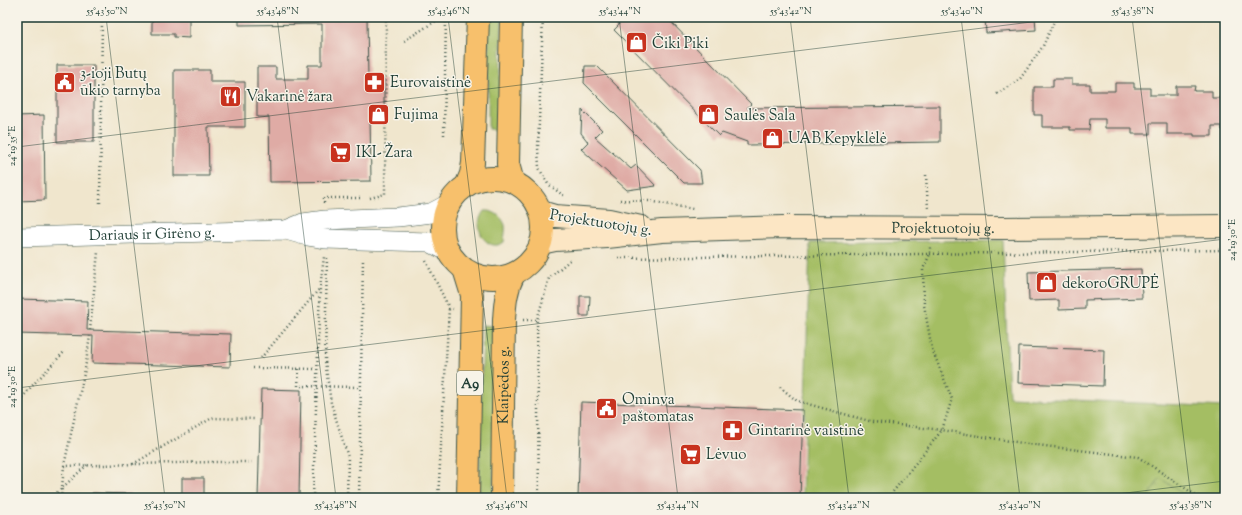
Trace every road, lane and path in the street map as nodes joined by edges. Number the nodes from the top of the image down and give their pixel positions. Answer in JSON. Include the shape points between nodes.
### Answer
{"nodes":[{"id":1,"x":102,"y":17,"type":"edge"},
{"id":2,"x":386,"y":17,"type":"edge"},
{"id":3,"x":442,"y":17,"type":"edge"},
{"id":4,"x":446,"y":17,"type":"edge"},
{"id":5,"x":478,"y":17,"type":"edge"},
{"id":6,"x":511,"y":17,"type":"edge"},
{"id":7,"x":543,"y":17,"type":"edge"},
{"id":8,"x":1056,"y":17,"type":"edge"},
{"id":9,"x":404,"y":41,"type":"dead end"},
{"id":10,"x":997,"y":94,"type":"dead end"},
{"id":11,"x":444,"y":135,"type":"dead end"},
{"id":12,"x":513,"y":182,"type":"junction"},
{"id":13,"x":466,"y":186,"type":"junction"},
{"id":14,"x":570,"y":198,"type":"dead end"},
{"id":15,"x":619,"y":200,"type":"dead end"},
{"id":16,"x":100,"y":203,"type":"dead end"},
{"id":17,"x":450,"y":203,"type":"junction"},
{"id":18,"x":698,"y":210,"type":"dead end"},
{"id":19,"x":541,"y":212,"type":"junction"},
{"id":20,"x":325,"y":220,"type":"junction"},
{"id":21,"x":1225,"y":226,"type":"edge"},
{"id":22,"x":286,"y":230,"type":"junction"},
{"id":23,"x":662,"y":231,"type":"junction"},
{"id":24,"x":17,"y":237,"type":"edge"},
{"id":25,"x":541,"y":243,"type":"junction"},
{"id":26,"x":98,"y":248,"type":"dead end"},
{"id":27,"x":1225,"y":250,"type":"edge"},
{"id":28,"x":325,"y":251,"type":"dead end"},
{"id":29,"x":449,"y":252,"type":"junction"},
{"id":30,"x":930,"y":254,"type":"junction"},
{"id":31,"x":423,"y":255,"type":"dead end"},
{"id":32,"x":363,"y":257,"type":"dead end"},
{"id":33,"x":573,"y":257,"type":"dead end"},
{"id":34,"x":613,"y":258,"type":"dead end"},
{"id":35,"x":327,"y":261,"type":"dead end"},
{"id":36,"x":464,"y":269,"type":"junction"},
{"id":37,"x":514,"y":274,"type":"junction"},
{"id":38,"x":320,"y":288,"type":"junction"},
{"id":39,"x":449,"y":308,"type":"junction"},
{"id":40,"x":472,"y":309,"type":"junction"},
{"id":41,"x":504,"y":320,"type":"junction"},
{"id":42,"x":537,"y":320,"type":"junction"},
{"id":43,"x":90,"y":330,"type":"dead end"},
{"id":44,"x":90,"y":336,"type":"dead end"},
{"id":45,"x":64,"y":352,"type":"dead end"},
{"id":46,"x":261,"y":358,"type":"dead end"},
{"id":47,"x":253,"y":368,"type":"dead end"},
{"id":48,"x":299,"y":369,"type":"junction"},
{"id":49,"x":318,"y":369,"type":"junction"},
{"id":50,"x":317,"y":387,"type":"junction"},
{"id":51,"x":328,"y":387,"type":"junction"},
{"id":52,"x":361,"y":387,"type":"junction"},
{"id":53,"x":780,"y":387,"type":"dead end"},
{"id":54,"x":17,"y":404,"type":"edge"},
{"id":55,"x":256,"y":418,"type":"dead end"},
{"id":56,"x":942,"y":430,"type":"junction"},
{"id":57,"x":252,"y":462,"type":"dead end"},
{"id":58,"x":87,"y":465,"type":"junction"},
{"id":59,"x":133,"y":465,"type":"junction"},
{"id":60,"x":64,"y":466,"type":"junction"},
{"id":61,"x":61,"y":488,"type":"junction"},
{"id":62,"x":51,"y":498,"type":"edge"},
{"id":63,"x":61,"y":498,"type":"edge"},
{"id":64,"x":313,"y":498,"type":"edge"},
{"id":65,"x":347,"y":498,"type":"edge"},
{"id":66,"x":359,"y":498,"type":"edge"},
{"id":67,"x":438,"y":498,"type":"edge"},
{"id":68,"x":468,"y":498,"type":"edge"},
{"id":69,"x":502,"y":498,"type":"edge"},
{"id":70,"x":539,"y":498,"type":"edge"},
{"id":71,"x":888,"y":498,"type":"edge"},
{"id":72,"x":1200,"y":498,"type":"edge"}],
"edges":[{"from":1,"to":16,"type":"path"},
{"from":2,"to":20,"type":"path","via":[[385,194],[371,198],[324,198]]},
{"from":3,"to":9,"type":"path"},
{"from":4,"to":11,"type":"path"},
{"from":5,"to":13,"type":"highway","via":[[474,163]]},
{"from":6,"to":12,"type":"highway","via":[[508,164]]},
{"from":7,"to":14,"type":"path","via":[[539,168],[548,184],[563,196]]},
{"from":8,"to":10,"type":"path","via":[[1043,46],[1020,79]]},
{"from":12,"to":13,"type":"highway","via":[[484,178]]},
{"from":12,"to":19,"type":"highway","via":[[530,194]]},
{"from":13,"to":17,"type":"highway"},
{"from":15,"to":18,"type":"path","via":[[649,201]]},
{"from":17,"to":20,"type":"street","name":"Dariaus ir Girėno g.","via":[[431,213]]},
{"from":17,"to":29,"type":"highway","via":[[445,212],[443,232]]},
{"from":19,"to":23,"type":"main road","name":"Projektuotojų g.","via":[[554,216],[609,220]]},
{"from":19,"to":25,"type":"highway"},
{"from":20,"to":22,"type":"street","name":"Dariaus ir Girėno g.","via":[[303,223]]},
{"from":21,"to":23,"type":"main road","name":"Projektuotojų g.","via":[[783,227]]},
{"from":22,"to":24,"type":"street","name":"Dariaus ir Girėno g."},
{"from":22,"to":29,"type":"street","name":"Dariaus ir Girėno g.","via":[[325,239],[429,242]]},
{"from":23,"to":25,"type":"main road","name":"Projektuotojų g."},
{"from":25,"to":37,"type":"highway","via":[[537,253]]},
{"from":26,"to":43,"type":"path"},
{"from":27,"to":30,"type":"path"},
{"from":28,"to":38,"type":"path"},
{"from":29,"to":36,"type":"highway"},
{"from":30,"to":34,"type":"path"},
{"from":30,"to":56,"type":"path","via":[[923,269],[924,305],[932,349],[952,400]]},
{"from":31,"to":39,"type":"path"},
{"from":32,"to":52,"type":"path"},
{"from":33,"to":42,"type":"path","via":[[549,278]]},
{"from":35,"to":51,"type":"path","via":[[325,361]]},
{"from":36,"to":37,"type":"highway","via":[[483,277],[494,278]]},
{"from":36,"to":40,"type":"highway","number":"A9","via":[[472,295]]},
{"from":37,"to":41,"type":"highway","name":"Klaipėdos g.","number":"A9","via":[[509,283]]},
{"from":38,"to":46,"type":"path"},
{"from":38,"to":49,"type":"path"},
{"from":39,"to":40,"type":"path"},
{"from":39,"to":67,"type":"path"},
{"from":40,"to":68,"type":"highway","number":"A9"},
{"from":41,"to":42,"type":"path"},
{"from":41,"to":69,"type":"highway","name":"Klaipėdos g.","number":"A9"},
{"from":42,"to":70,"type":"path"},
{"from":44,"to":60,"type":"path"},
{"from":45,"to":54,"type":"path"},
{"from":47,"to":48,"type":"path"},
{"from":48,"to":49,"type":"path"},
{"from":48,"to":50,"type":"path","via":[[298,386]]},
{"from":49,"to":50,"type":"path"},
{"from":50,"to":51,"type":"path"},
{"from":50,"to":64,"type":"path"},
{"from":51,"to":52,"type":"path"},
{"from":51,"to":65,"type":"path","via":[[348,457]]},
{"from":52,"to":66,"type":"path"},
{"from":53,"to":56,"type":"path","via":[[797,401],[873,422]]},
{"from":55,"to":59,"type":"path","via":[[212,418]]},
{"from":56,"to":71,"type":"path"},
{"from":56,"to":72,"type":"path","via":[[1028,444],[1138,457]]},
{"from":57,"to":59,"type":"path"},
{"from":58,"to":59,"type":"path"},
{"from":58,"to":60,"type":"path"},
{"from":58,"to":61,"type":"path"},
{"from":60,"to":61,"type":"path"},
{"from":61,"to":62,"type":"path"},
{"from":61,"to":63,"type":"path"}]}
